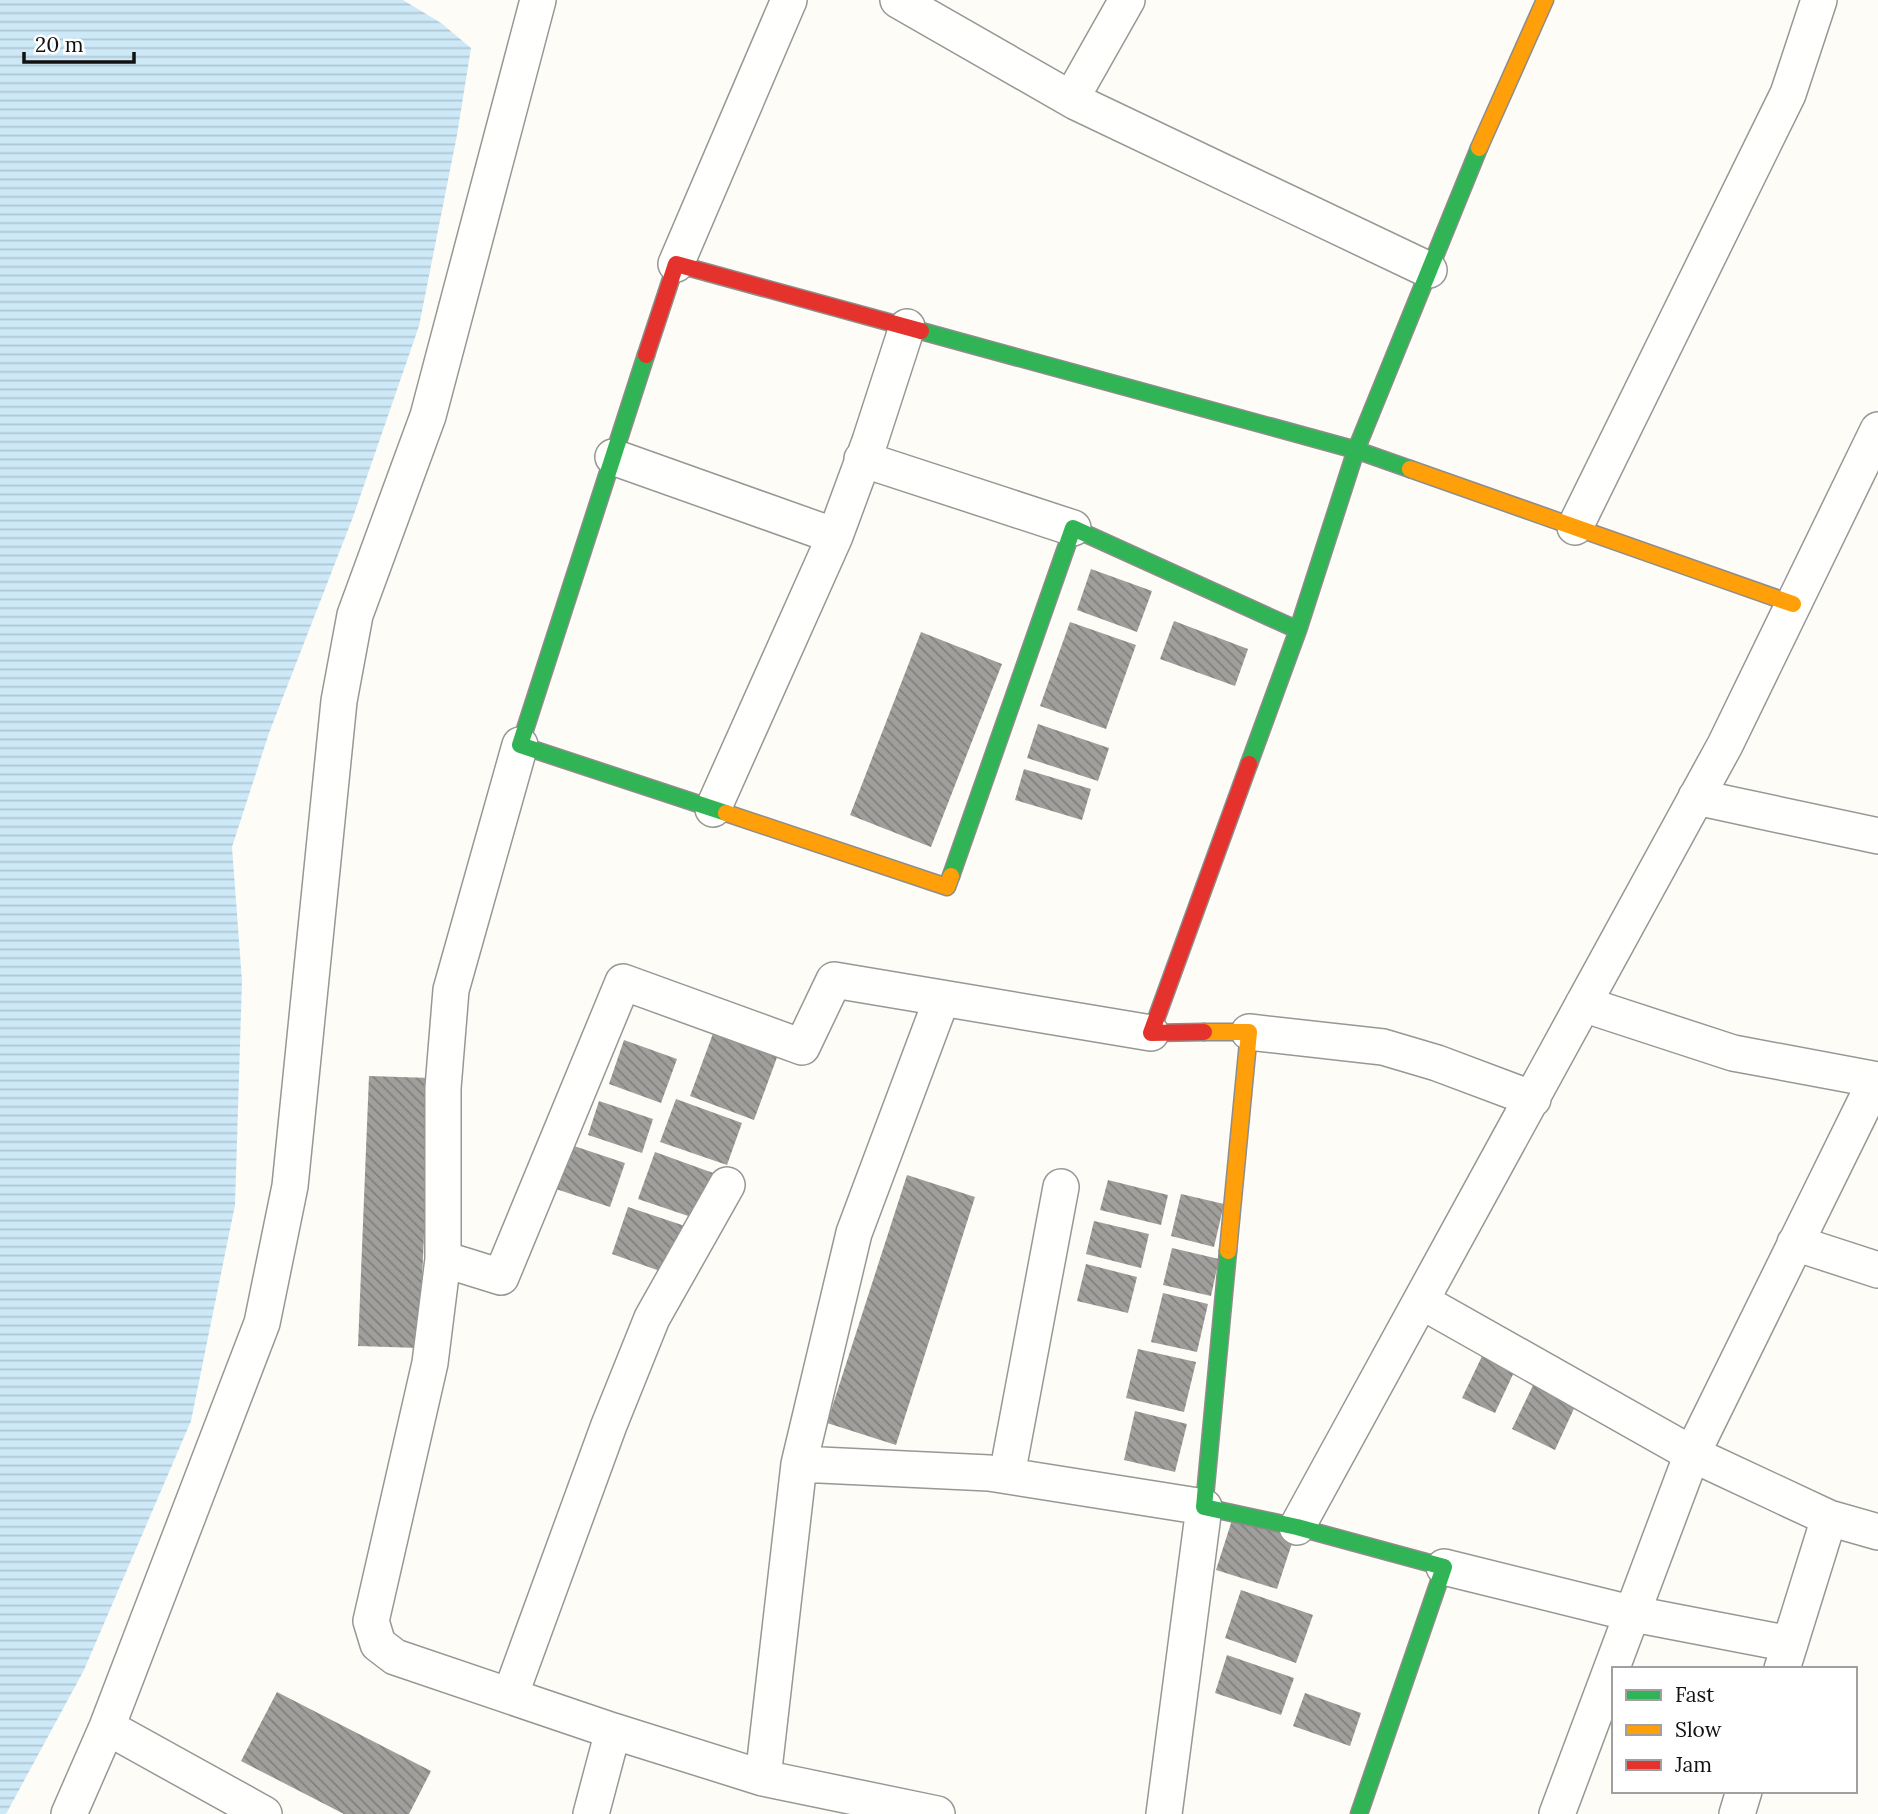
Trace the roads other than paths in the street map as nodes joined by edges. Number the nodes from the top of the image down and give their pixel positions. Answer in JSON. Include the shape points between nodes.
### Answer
{"nodes":[{"id":1,"x":538,"y":0,"type":"edge"},
{"id":2,"x":789,"y":0,"type":"edge"},
{"id":3,"x":898,"y":0,"type":"edge"},
{"id":4,"x":1127,"y":0,"type":"edge"},
{"id":5,"x":1545,"y":0,"type":"edge"},
{"id":6,"x":1819,"y":0,"type":"edge"},
{"id":7,"x":1071,"y":99,"type":"junction"},
{"id":8,"x":676,"y":264,"type":"junction"},
{"id":9,"x":1429,"y":270,"type":"junction"},
{"id":10,"x":907,"y":327,"type":"junction"},
{"id":11,"x":1878,"y":430,"type":"edge"},
{"id":12,"x":1356,"y":450,"type":"junction"},
{"id":13,"x":613,"y":457,"type":"junction"},
{"id":14,"x":862,"y":459,"type":"junction"},
{"id":15,"x":1575,"y":527,"type":"junction"},
{"id":16,"x":1073,"y":528,"type":"junction"},
{"id":17,"x":835,"y":536,"type":"junction"},
{"id":18,"x":1793,"y":604,"type":"junction"},
{"id":19,"x":1298,"y":630,"type":"junction"},
{"id":20,"x":520,"y":745,"type":"junction"},
{"id":21,"x":1696,"y":797,"type":"junction"},
{"id":22,"x":713,"y":809,"type":"junction"},
{"id":23,"x":1878,"y":836,"type":"edge"},
{"id":24,"x":942,"y":998,"type":"junction"},
{"id":25,"x":1583,"y":1003,"type":"junction"},
{"id":26,"x":1249,"y":1032,"type":"junction"},
{"id":27,"x":1151,"y":1033,"type":"junction"},
{"id":28,"x":1877,"y":1080,"type":"edge"},
{"id":29,"x":1533,"y":1099,"type":"junction"},
{"id":30,"x":727,"y":1185,"type":"dead end"},
{"id":31,"x":1061,"y":1187,"type":"dead end"},
{"id":32,"x":1795,"y":1243,"type":"junction"},
{"id":33,"x":443,"y":1259,"type":"junction"},
{"id":34,"x":1878,"y":1270,"type":"edge"},
{"id":35,"x":1421,"y":1301,"type":"junction"},
{"id":36,"x":1692,"y":1454,"type":"junction"},
{"id":37,"x":799,"y":1464,"type":"junction"},
{"id":38,"x":1007,"y":1475,"type":"junction"},
{"id":39,"x":1204,"y":1507,"type":"junction"},
{"id":40,"x":1829,"y":1518,"type":"junction"},
{"id":41,"x":1297,"y":1527,"type":"junction"},
{"id":42,"x":1878,"y":1532,"type":"edge"},
{"id":43,"x":1444,"y":1567,"type":"junction"},
{"id":44,"x":1634,"y":1614,"type":"junction"},
{"id":45,"x":1786,"y":1657,"type":"edge"},
{"id":46,"x":1614,"y":1667,"type":"edge"},
{"id":47,"x":1612,"y":1671,"type":"edge"},
{"id":48,"x":510,"y":1696,"type":"junction"},
{"id":49,"x":107,"y":1727,"type":"junction"},
{"id":50,"x":613,"y":1731,"type":"junction"},
{"id":51,"x":763,"y":1778,"type":"junction"},
{"id":52,"x":1743,"y":1793,"type":"edge"},
{"id":53,"x":257,"y":1813,"type":"edge"},
{"id":54,"x":69,"y":1814,"type":"edge"},
{"id":55,"x":591,"y":1814,"type":"edge"},
{"id":56,"x":937,"y":1814,"type":"edge"},
{"id":57,"x":1164,"y":1814,"type":"edge"},
{"id":58,"x":1359,"y":1814,"type":"edge"},
{"id":59,"x":1557,"y":1814,"type":"edge"},
{"id":60,"x":1737,"y":1814,"type":"edge"}],
"edges":[{"from":1,"to":49,"type":"street","via":[[428,416],[355,615],[338,701],[290,1186],[262,1323]]},
{"from":2,"to":8,"type":"street"},
{"from":3,"to":7,"type":"street"},
{"from":4,"to":7,"type":"street"},
{"from":5,"to":9,"type":"street"},
{"from":6,"to":15,"type":"street","via":[[1788,94]]},
{"from":7,"to":9,"type":"street"},
{"from":8,"to":10,"type":"street"},
{"from":8,"to":13,"type":"street"},
{"from":9,"to":12,"type":"street"},
{"from":10,"to":12,"type":"street"},
{"from":10,"to":14,"type":"street"},
{"from":11,"to":18,"type":"street"},
{"from":12,"to":15,"type":"street"},
{"from":12,"to":19,"type":"street"},
{"from":13,"to":17,"type":"street"},
{"from":13,"to":20,"type":"street"},
{"from":14,"to":16,"type":"street"},
{"from":14,"to":17,"type":"street"},
{"from":15,"to":18,"type":"street"},
{"from":16,"to":19,"type":"street"},
{"from":16,"to":22,"type":"street","via":[[947,887]]},
{"from":17,"to":22,"type":"street"},
{"from":18,"to":21,"type":"street"},
{"from":19,"to":27,"type":"street"},
{"from":20,"to":22,"type":"street"},
{"from":20,"to":33,"type":"street","via":[[451,990],[443,1088]]},
{"from":21,"to":23,"type":"street"},
{"from":21,"to":25,"type":"street"},
{"from":24,"to":27,"type":"street"},
{"from":24,"to":33,"type":"street","via":[[834,980],[802,1047],[623,982],[501,1278]]},
{"from":24,"to":37,"type":"street","via":[[854,1233]]},
{"from":25,"to":28,"type":"street","via":[[1733,1054]]},
{"from":25,"to":29,"type":"street"},
{"from":26,"to":27,"type":"street"},
{"from":26,"to":29,"type":"street","via":[[1383,1047]]},
{"from":26,"to":39,"type":"street"},
{"from":28,"to":32,"type":"street"},
{"from":29,"to":35,"type":"street"},
{"from":30,"to":48,"type":"street","via":[[652,1318]]},
{"from":31,"to":38,"type":"street"},
{"from":32,"to":34,"type":"street"},
{"from":32,"to":36,"type":"street"},
{"from":33,"to":48,"type":"street","via":[[430,1363],[371,1622],[378,1644],[395,1657]]},
{"from":35,"to":36,"type":"street"},
{"from":35,"to":41,"type":"street"},
{"from":36,"to":40,"type":"street"},
{"from":36,"to":44,"type":"street"},
{"from":37,"to":38,"type":"street"},
{"from":37,"to":51,"type":"street"},
{"from":38,"to":39,"type":"street"},
{"from":39,"to":41,"type":"street"},
{"from":39,"to":57,"type":"street"},
{"from":40,"to":42,"type":"street"},
{"from":40,"to":45,"type":"street"},
{"from":41,"to":43,"type":"street"},
{"from":43,"to":44,"type":"street"},
{"from":43,"to":58,"type":"street"},
{"from":44,"to":45,"type":"street"},
{"from":44,"to":46,"type":"street"},
{"from":47,"to":59,"type":"street"},
{"from":48,"to":50,"type":"street"},
{"from":49,"to":53,"type":"street"},
{"from":49,"to":54,"type":"street"},
{"from":50,"to":51,"type":"street"},
{"from":50,"to":55,"type":"street"},
{"from":51,"to":56,"type":"street"},
{"from":52,"to":60,"type":"street"}]}
